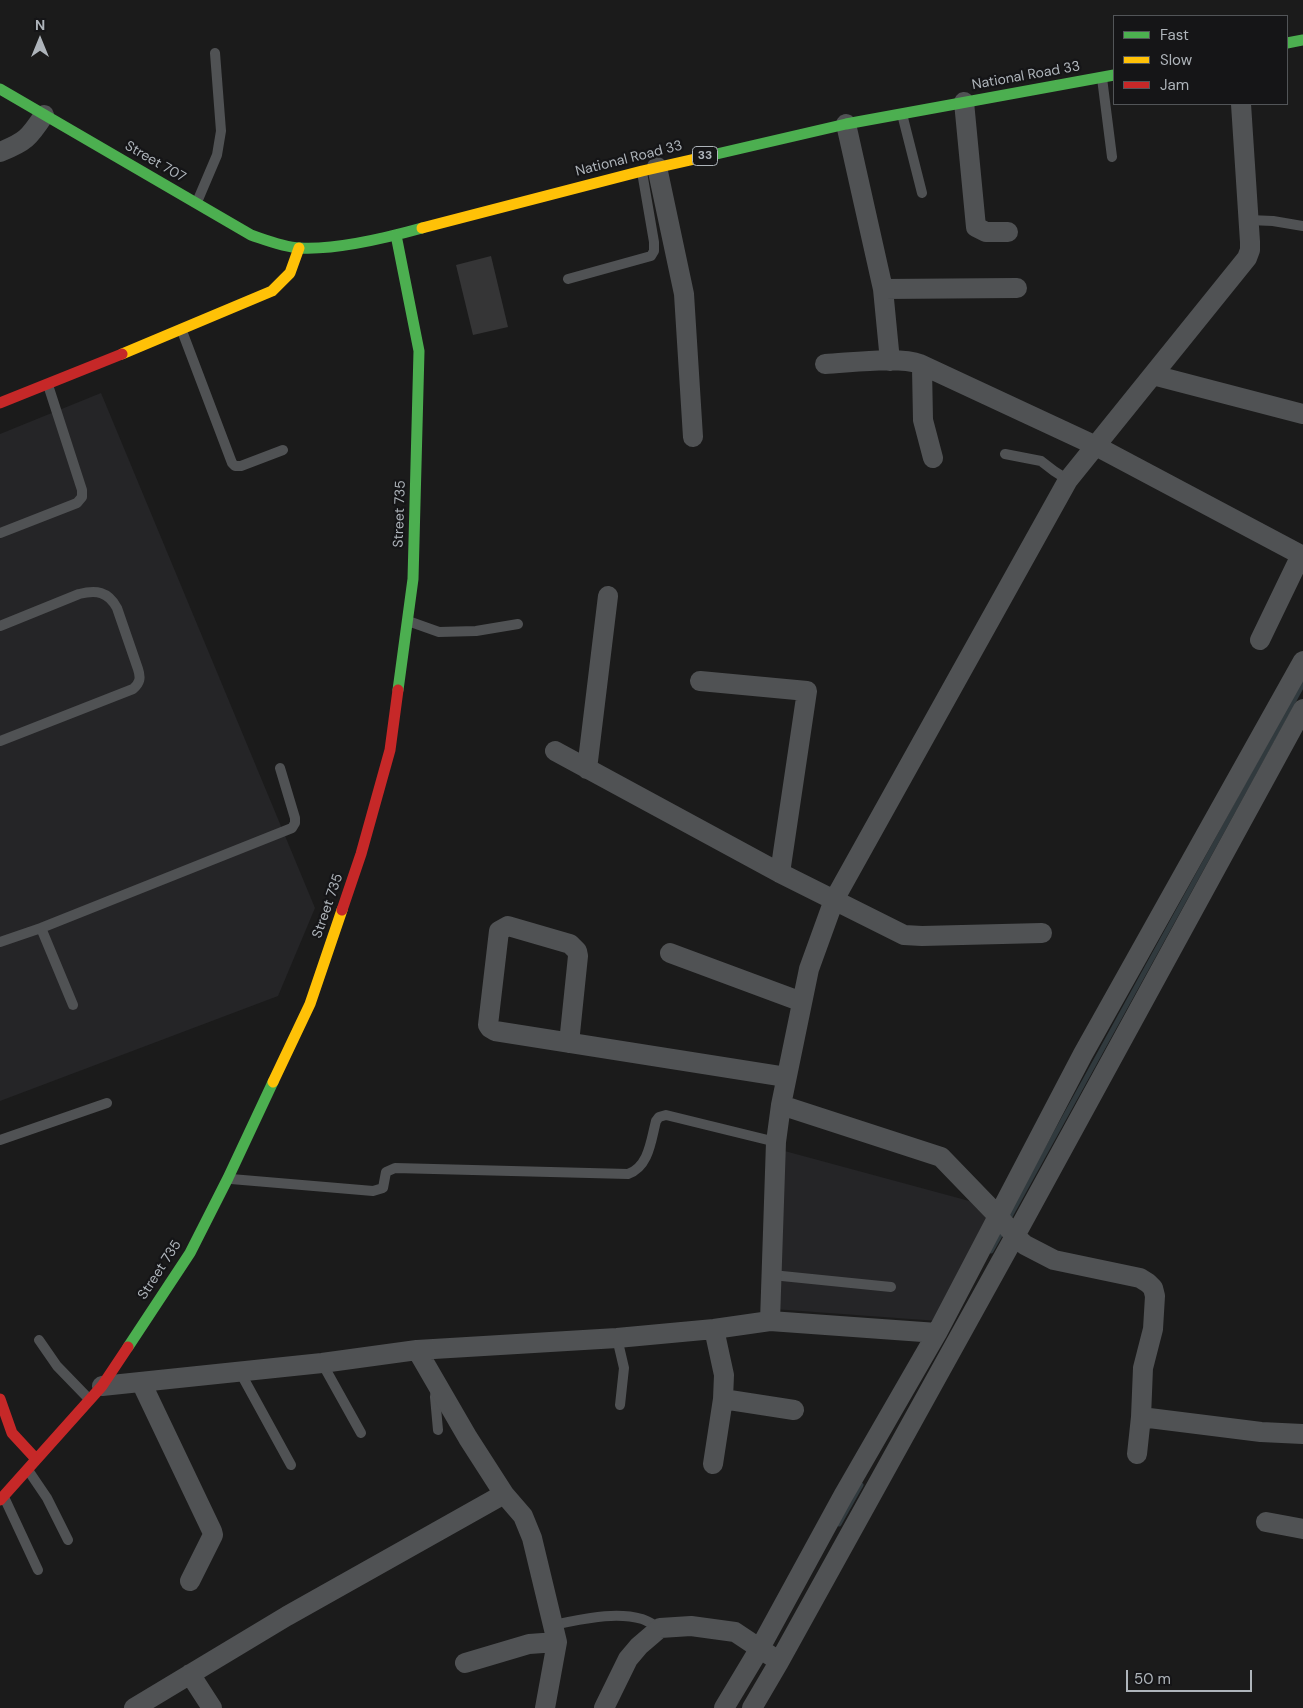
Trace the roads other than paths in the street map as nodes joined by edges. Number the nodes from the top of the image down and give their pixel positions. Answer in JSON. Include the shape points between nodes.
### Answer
{"nodes":[{"id":1,"x":1303,"y":40,"type":"edge"},
{"id":2,"x":1288,"y":42,"type":"edge"},
{"id":3,"x":215,"y":53,"type":"dead end"},
{"id":4,"x":1113,"y":74,"type":"edge"},
{"id":5,"x":1102,"y":77,"type":"junction"},
{"id":6,"x":0,"y":90,"type":"edge"},
{"id":7,"x":964,"y":102,"type":"junction"},
{"id":8,"x":1241,"y":105,"type":"edge"},
{"id":9,"x":902,"y":113,"type":"junction"},
{"id":10,"x":44,"y":115,"type":"junction"},
{"id":11,"x":846,"y":124,"type":"junction"},
{"id":12,"x":0,"y":152,"type":"edge"},
{"id":13,"x":1112,"y":157,"type":"dead end"},
{"id":14,"x":649,"y":169,"type":"junction"},
{"id":15,"x":922,"y":193,"type":"dead end"},
{"id":16,"x":196,"y":203,"type":"junction"},
{"id":17,"x":1249,"y":220,"type":"junction"},
{"id":18,"x":1303,"y":226,"type":"edge"},
{"id":19,"x":1008,"y":232,"type":"dead end"},
{"id":20,"x":396,"y":235,"type":"junction"},
{"id":21,"x":299,"y":248,"type":"junction"},
{"id":22,"x":568,"y":279,"type":"dead end"},
{"id":23,"x":1017,"y":288,"type":"dead end"},
{"id":24,"x":883,"y":289,"type":"junction"},
{"id":25,"x":182,"y":330,"type":"junction"},
{"id":26,"x":890,"y":361,"type":"junction"},
{"id":27,"x":825,"y":364,"type":"dead end"},
{"id":28,"x":920,"y":364,"type":"junction"},
{"id":29,"x":1152,"y":375,"type":"junction"},
{"id":30,"x":48,"y":384,"type":"junction"},
{"id":31,"x":0,"y":403,"type":"edge"},
{"id":32,"x":1303,"y":414,"type":"edge"},
{"id":33,"x":693,"y":437,"type":"dead end"},
{"id":34,"x":1094,"y":445,"type":"junction"},
{"id":35,"x":283,"y":450,"type":"dead end"},
{"id":36,"x":1005,"y":454,"type":"dead end"},
{"id":37,"x":933,"y":458,"type":"dead end"},
{"id":38,"x":1068,"y":480,"type":"junction"},
{"id":39,"x":0,"y":533,"type":"edge"},
{"id":40,"x":608,"y":596,"type":"dead end"},
{"id":41,"x":407,"y":620,"type":"junction"},
{"id":42,"x":518,"y":624,"type":"dead end"},
{"id":43,"x":0,"y":626,"type":"edge"},
{"id":44,"x":1260,"y":640,"type":"dead end"},
{"id":45,"x":1303,"y":661,"type":"edge"},
{"id":46,"x":700,"y":682,"type":"dead end"},
{"id":47,"x":1303,"y":709,"type":"edge"},
{"id":48,"x":0,"y":741,"type":"edge"},
{"id":49,"x":555,"y":752,"type":"dead end"},
{"id":50,"x":280,"y":768,"type":"dead end"},
{"id":51,"x":587,"y":769,"type":"junction"},
{"id":52,"x":780,"y":874,"type":"junction"},
{"id":53,"x":834,"y":900,"type":"junction"},
{"id":54,"x":41,"y":928,"type":"junction"},
{"id":55,"x":1042,"y":933,"type":"dead end"},
{"id":56,"x":0,"y":942,"type":"edge"},
{"id":57,"x":670,"y":953,"type":"dead end"},
{"id":58,"x":802,"y":1002,"type":"junction"},
{"id":59,"x":73,"y":1005,"type":"dead end"},
{"id":60,"x":569,"y":1043,"type":"junction"},
{"id":61,"x":786,"y":1077,"type":"junction"},
{"id":62,"x":107,"y":1103,"type":"dead end"},
{"id":63,"x":781,"y":1105,"type":"junction"},
{"id":64,"x":0,"y":1140,"type":"edge"},
{"id":65,"x":776,"y":1142,"type":"junction"},
{"id":66,"x":228,"y":1178,"type":"junction"},
{"id":67,"x":998,"y":1216,"type":"junction"},
{"id":68,"x":1015,"y":1236,"type":"junction"},
{"id":69,"x":772,"y":1275,"type":"junction"},
{"id":70,"x":891,"y":1287,"type":"dead end"},
{"id":71,"x":770,"y":1321,"type":"junction"},
{"id":72,"x":714,"y":1329,"type":"junction"},
{"id":73,"x":937,"y":1333,"type":"junction"},
{"id":74,"x":617,"y":1338,"type":"junction"},
{"id":75,"x":39,"y":1340,"type":"dead end"},
{"id":76,"x":417,"y":1350,"type":"junction"},
{"id":77,"x":322,"y":1363,"type":"junction"},
{"id":78,"x":240,"y":1372,"type":"junction"},
{"id":79,"x":141,"y":1382,"type":"junction"},
{"id":80,"x":438,"y":1386,"type":"junction"},
{"id":81,"x":96,"y":1392,"type":"junction"},
{"id":82,"x":0,"y":1399,"type":"edge"},
{"id":83,"x":723,"y":1399,"type":"junction"},
{"id":84,"x":620,"y":1405,"type":"dead end"},
{"id":85,"x":794,"y":1410,"type":"dead end"},
{"id":86,"x":1142,"y":1417,"type":"junction"},
{"id":87,"x":438,"y":1430,"type":"dead end"},
{"id":88,"x":361,"y":1432,"type":"dead end"},
{"id":89,"x":1303,"y":1434,"type":"edge"},
{"id":90,"x":1137,"y":1454,"type":"dead end"},
{"id":91,"x":36,"y":1459,"type":"junction"},
{"id":92,"x":713,"y":1464,"type":"dead end"},
{"id":93,"x":291,"y":1465,"type":"dead end"},
{"id":94,"x":28,"y":1469,"type":"junction"},
{"id":95,"x":504,"y":1494,"type":"junction"},
{"id":96,"x":2,"y":1498,"type":"edge"},
{"id":97,"x":1266,"y":1522,"type":"dead end"},
{"id":98,"x":1303,"y":1529,"type":"edge"},
{"id":99,"x":68,"y":1540,"type":"dead end"},
{"id":100,"x":38,"y":1570,"type":"dead end"},
{"id":101,"x":190,"y":1581,"type":"dead end"},
{"id":102,"x":660,"y":1628,"type":"junction"},
{"id":103,"x":554,"y":1633,"type":"junction"},
{"id":104,"x":760,"y":1648,"type":"junction"},
{"id":105,"x":780,"y":1662,"type":"junction"},
{"id":106,"x":465,"y":1663,"type":"dead end"},
{"id":107,"x":190,"y":1674,"type":"junction"},
{"id":108,"x":134,"y":1708,"type":"edge"},
{"id":109,"x":212,"y":1708,"type":"edge"},
{"id":110,"x":545,"y":1708,"type":"edge"},
{"id":111,"x":604,"y":1708,"type":"edge"},
{"id":112,"x":724,"y":1708,"type":"edge"},
{"id":113,"x":752,"y":1708,"type":"edge"}],
"edges":[{"from":1,"to":2,"type":"street"},
{"from":3,"to":16,"type":"lane","via":[[221,131],[217,155]]},
{"from":4,"to":5,"type":"street","name":"National Road 33","number":"33"},
{"from":5,"to":7,"type":"street","name":"National Road 33","number":"33"},
{"from":5,"to":13,"type":"lane"},
{"from":6,"to":10,"type":"street","name":"Street 707"},
{"from":7,"to":9,"type":"street","name":"National Road 33","number":"33"},
{"from":7,"to":19,"type":"street","via":[[976,227],[986,232]]},
{"from":8,"to":17,"type":"street"},
{"from":9,"to":11,"type":"street","name":"National Road 33","number":"33"},
{"from":9,"to":15,"type":"lane"},
{"from":10,"to":12,"type":"street","via":[[22,143]]},
{"from":10,"to":16,"type":"street","name":"Street 707"},
{"from":11,"to":14,"type":"street","name":"National Road 33","number":"33"},
{"from":11,"to":24,"type":"street"},
{"from":14,"to":20,"type":"street","name":"National Road 33","number":"33"},
{"from":14,"to":22,"type":"lane","via":[[654,242],[651,256]]},
{"from":14,"to":33,"type":"street","via":[[684,294]]},
{"from":16,"to":21,"type":"street","name":"Street 707","via":[[251,235]]},
{"from":17,"to":18,"type":"lane"},
{"from":17,"to":29,"type":"street","via":[[1250,250],[1247,258]]},
{"from":20,"to":21,"type":"street","name":"National Road 33","number":"33","via":[[336,246]]},
{"from":20,"to":41,"type":"street","name":"Street 735","via":[[419,351],[413,579]]},
{"from":21,"to":25,"type":"street","via":[[290,273],[272,291]]},
{"from":23,"to":24,"type":"street"},
{"from":24,"to":26,"type":"street"},
{"from":25,"to":30,"type":"street"},
{"from":25,"to":35,"type":"lane","via":[[232,463],[241,466]]},
{"from":26,"to":27,"type":"street"},
{"from":26,"to":28,"type":"street"},
{"from":28,"to":34,"type":"street"},
{"from":28,"to":37,"type":"street","via":[[924,420]]},
{"from":29,"to":32,"type":"street"},
{"from":29,"to":34,"type":"street"},
{"from":30,"to":31,"type":"street"},
{"from":30,"to":39,"type":"lane","via":[[82,497],[77,503]]},
{"from":34,"to":38,"type":"street"},
{"from":34,"to":44,"type":"street","via":[[1301,556]]},
{"from":36,"to":38,"type":"lane","via":[[1042,461]]},
{"from":38,"to":53,"type":"street"},
{"from":40,"to":51,"type":"street"},
{"from":41,"to":42,"type":"lane","via":[[439,632],[476,631]]},
{"from":41,"to":66,"type":"street","name":"Street 735","via":[[390,750],[361,854],[310,1004]]},
{"from":43,"to":48,"type":"lane","via":[[79,594],[105,594],[113,599],[117,608],[140,679],[132,689]]},
{"from":45,"to":67,"type":"street","via":[[1083,1054]]},
{"from":46,"to":52,"type":"street","via":[[808,691]]},
{"from":47,"to":68,"type":"street"},
{"from":49,"to":51,"type":"street"},
{"from":50,"to":54,"type":"lane","via":[[295,818],[292,828]]},
{"from":51,"to":52,"type":"street"},
{"from":52,"to":53,"type":"street"},
{"from":53,"to":55,"type":"street","via":[[904,934]]},
{"from":53,"to":58,"type":"street","via":[[809,969]]},
{"from":54,"to":56,"type":"lane"},
{"from":54,"to":59,"type":"lane"},
{"from":57,"to":58,"type":"street"},
{"from":58,"to":61,"type":"street"},
{"from":60,"to":60,"type":"street","via":[[577,951],[570,944],[504,927],[500,931],[488,1025],[495,1030]]},
{"from":60,"to":61,"type":"street"},
{"from":61,"to":63,"type":"street"},
{"from":62,"to":64,"type":"lane"},
{"from":63,"to":65,"type":"street"},
{"from":63,"to":67,"type":"street","via":[[942,1156]]},
{"from":65,"to":66,"type":"lane","via":[[666,1115],[656,1121],[643,1164],[628,1174],[395,1168],[386,1172],[383,1188],[373,1191]]},
{"from":65,"to":69,"type":"street"},
{"from":66,"to":81,"type":"street","name":"Street 735","via":[[190,1253]]},
{"from":67,"to":68,"type":"street"},
{"from":67,"to":73,"type":"street"},
{"from":68,"to":86,"type":"street","via":[[1054,1260],[1140,1278],[1153,1288],[1153,1329],[1143,1368]]},
{"from":68,"to":105,"type":"street"},
{"from":69,"to":70,"type":"lane"},
{"from":69,"to":71,"type":"street"},
{"from":71,"to":72,"type":"street"},
{"from":71,"to":73,"type":"street"},
{"from":72,"to":74,"type":"street"},
{"from":72,"to":83,"type":"street","via":[[724,1375]]},
{"from":73,"to":104,"type":"street"},
{"from":74,"to":76,"type":"street"},
{"from":74,"to":84,"type":"lane","via":[[624,1368]]},
{"from":75,"to":81,"type":"lane","via":[[58,1366]]},
{"from":76,"to":77,"type":"street"},
{"from":76,"to":80,"type":"street"},
{"from":77,"to":78,"type":"street"},
{"from":77,"to":88,"type":"lane"},
{"from":78,"to":79,"type":"street"},
{"from":78,"to":93,"type":"lane"},
{"from":79,"to":81,"type":"street"},
{"from":79,"to":101,"type":"street","via":[[212,1531]]},
{"from":80,"to":87,"type":"lane","via":[[435,1390]]},
{"from":80,"to":95,"type":"street"},
{"from":81,"to":91,"type":"street","name":"Street 735"},
{"from":82,"to":91,"type":"street","via":[[12,1432]]},
{"from":83,"to":85,"type":"street"},
{"from":83,"to":92,"type":"street"},
{"from":86,"to":89,"type":"street","via":[[1260,1432]]},
{"from":86,"to":90,"type":"street"},
{"from":91,"to":94,"type":"street","name":"Street 735"},
{"from":94,"to":96,"type":"street","name":"Street 735"},
{"from":94,"to":99,"type":"lane"},
{"from":95,"to":103,"type":"street","via":[[523,1516],[532,1538]]},
{"from":95,"to":107,"type":"street"},
{"from":96,"to":100,"type":"lane"},
{"from":97,"to":98,"type":"street"},
{"from":102,"to":103,"type":"lane","via":[[643,1619],[599,1617]]},
{"from":102,"to":104,"type":"street","via":[[691,1626],[736,1632]]},
{"from":102,"to":111,"type":"street","via":[[628,1659]]},
{"from":103,"to":106,"type":"street"},
{"from":103,"to":110,"type":"street"},
{"from":104,"to":105,"type":"street"},
{"from":104,"to":112,"type":"street"},
{"from":105,"to":113,"type":"street"},
{"from":107,"to":108,"type":"street"},
{"from":107,"to":109,"type":"street"}]}
